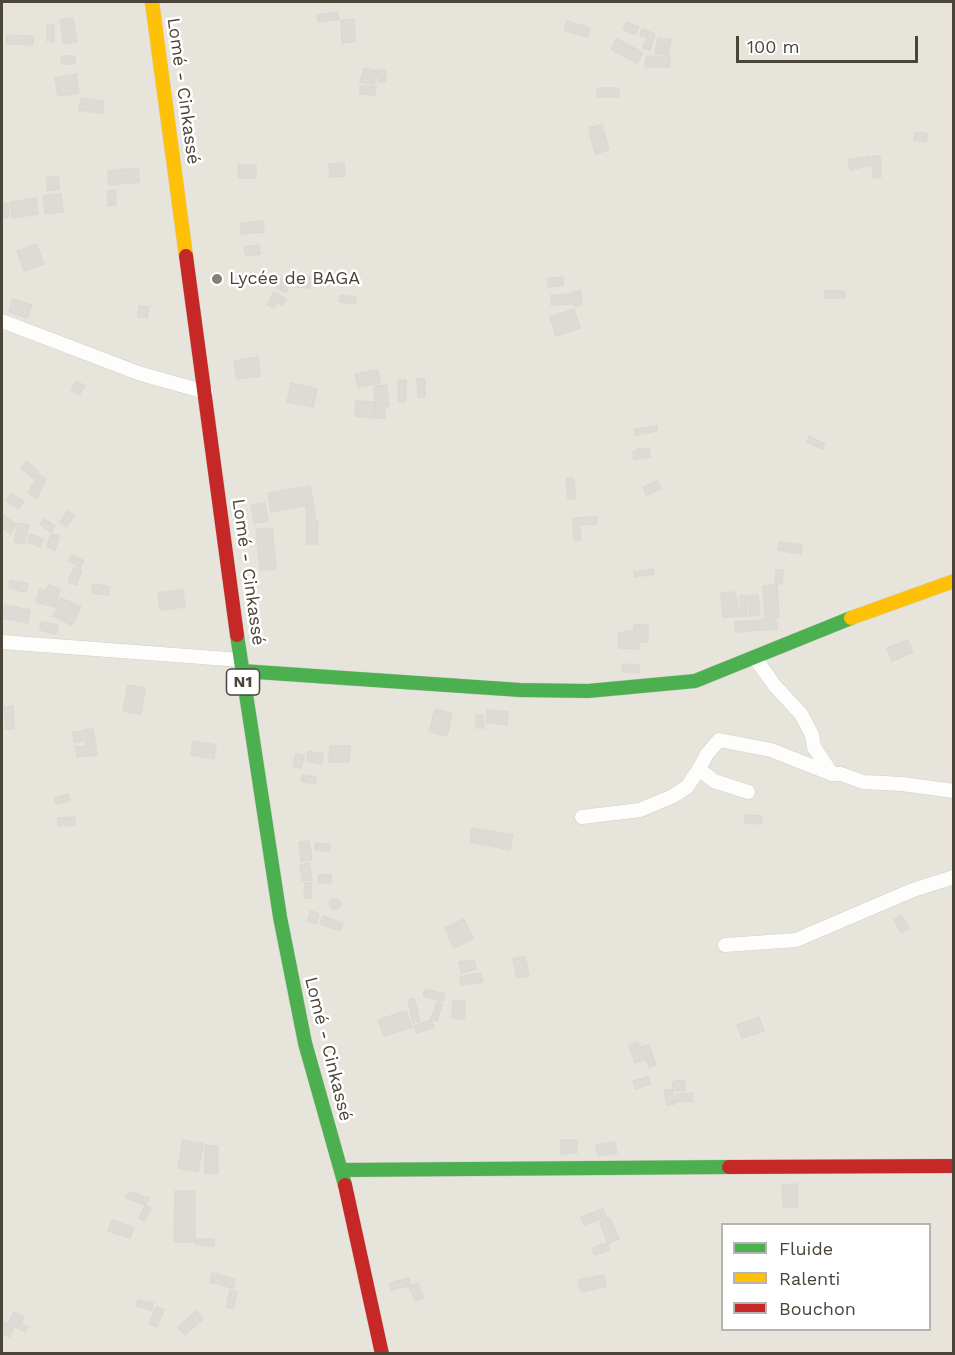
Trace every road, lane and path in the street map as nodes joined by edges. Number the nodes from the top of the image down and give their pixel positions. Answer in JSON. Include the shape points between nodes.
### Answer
{"nodes":[{"id":1,"x":152,"y":2,"type":"edge"},
{"id":2,"x":2,"y":321,"type":"edge"},
{"id":3,"x":206,"y":392,"type":"junction"},
{"id":4,"x":954,"y":581,"type":"edge"},
{"id":5,"x":2,"y":642,"type":"edge"},
{"id":6,"x":755,"y":658,"type":"junction"},
{"id":7,"x":242,"y":665,"type":"junction"},
{"id":8,"x":699,"y":769,"type":"junction"},
{"id":9,"x":832,"y":774,"type":"junction"},
{"id":10,"x":954,"y":791,"type":"edge"},
{"id":11,"x":748,"y":792,"type":"dead end"},
{"id":12,"x":582,"y":817,"type":"dead end"},
{"id":13,"x":954,"y":877,"type":"edge"},
{"id":14,"x":725,"y":945,"type":"dead end"},
{"id":15,"x":954,"y":1166,"type":"edge"},
{"id":16,"x":342,"y":1170,"type":"junction"},
{"id":17,"x":382,"y":1353,"type":"edge"}],
"edges":[{"from":1,"to":3,"type":"main road","name":"Lomé - Cinkassé","number":"N1"},
{"from":2,"to":3,"type":"street","via":[[141,374]]},
{"from":3,"to":7,"type":"main road","name":"Lomé - Cinkassé","number":"N1"},
{"from":4,"to":6,"type":"main road","via":[[835,623]]},
{"from":5,"to":7,"type":"street"},
{"from":6,"to":7,"type":"main road","via":[[695,681],[588,691],[508,689]]},
{"from":6,"to":9,"type":"street","via":[[801,714],[814,747]]},
{"from":7,"to":16,"type":"main road","name":"Lomé - Cinkassé","number":"N1","via":[[292,982],[305,1043]]},
{"from":8,"to":9,"type":"street","via":[[719,740],[771,750]]},
{"from":8,"to":11,"type":"street","via":[[714,781]]},
{"from":8,"to":12,"type":"street","via":[[687,787],[639,810]]},
{"from":9,"to":10,"type":"street","via":[[863,783]]},
{"from":13,"to":14,"type":"street","via":[[913,890],[796,940]]},
{"from":15,"to":16,"type":"main road"},
{"from":16,"to":17,"type":"main road","name":"Lomé - Cinkassé","number":"N1"}]}
